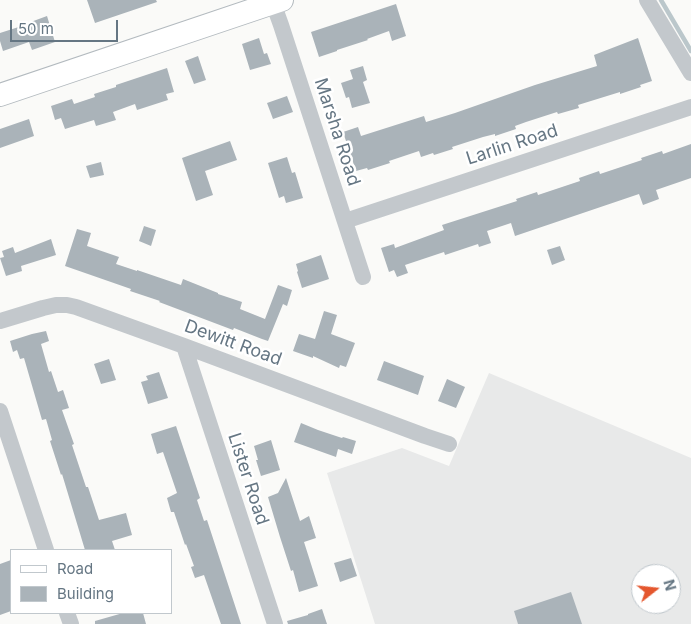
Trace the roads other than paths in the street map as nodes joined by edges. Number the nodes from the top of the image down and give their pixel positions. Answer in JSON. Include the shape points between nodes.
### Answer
{"nodes":[{"id":1,"x":647,"y":0,"type":"edge"},
{"id":2,"x":276,"y":1,"type":"edge"},
{"id":3,"x":691,"y":73,"type":"edge"},
{"id":4,"x":0,"y":94,"type":"edge"},
{"id":5,"x":691,"y":107,"type":"edge"},
{"id":6,"x":344,"y":221,"type":"junction"},
{"id":7,"x":363,"y":277,"type":"dead end"},
{"id":8,"x":0,"y":321,"type":"edge"},
{"id":9,"x":184,"y":346,"type":"junction"},
{"id":10,"x":0,"y":411,"type":"edge"},
{"id":11,"x":449,"y":444,"type":"dead end"},
{"id":12,"x":46,"y":549,"type":"edge"},
{"id":13,"x":275,"y":624,"type":"edge"}],
"edges":[{"from":1,"to":3,"type":"street"},
{"from":2,"to":4,"type":"street"},
{"from":2,"to":6,"type":"street","name":"Marsha Road"},
{"from":5,"to":6,"type":"street","name":"Larlin Road"},
{"from":6,"to":7,"type":"street","name":"Marsha Road"},
{"from":8,"to":9,"type":"street","name":"Dewitt Road","via":[[43,308],[67,305]]},
{"from":9,"to":11,"type":"street","name":"Dewitt Road"},
{"from":9,"to":13,"type":"street","name":"Lister Road"},
{"from":10,"to":12,"type":"street"}]}
